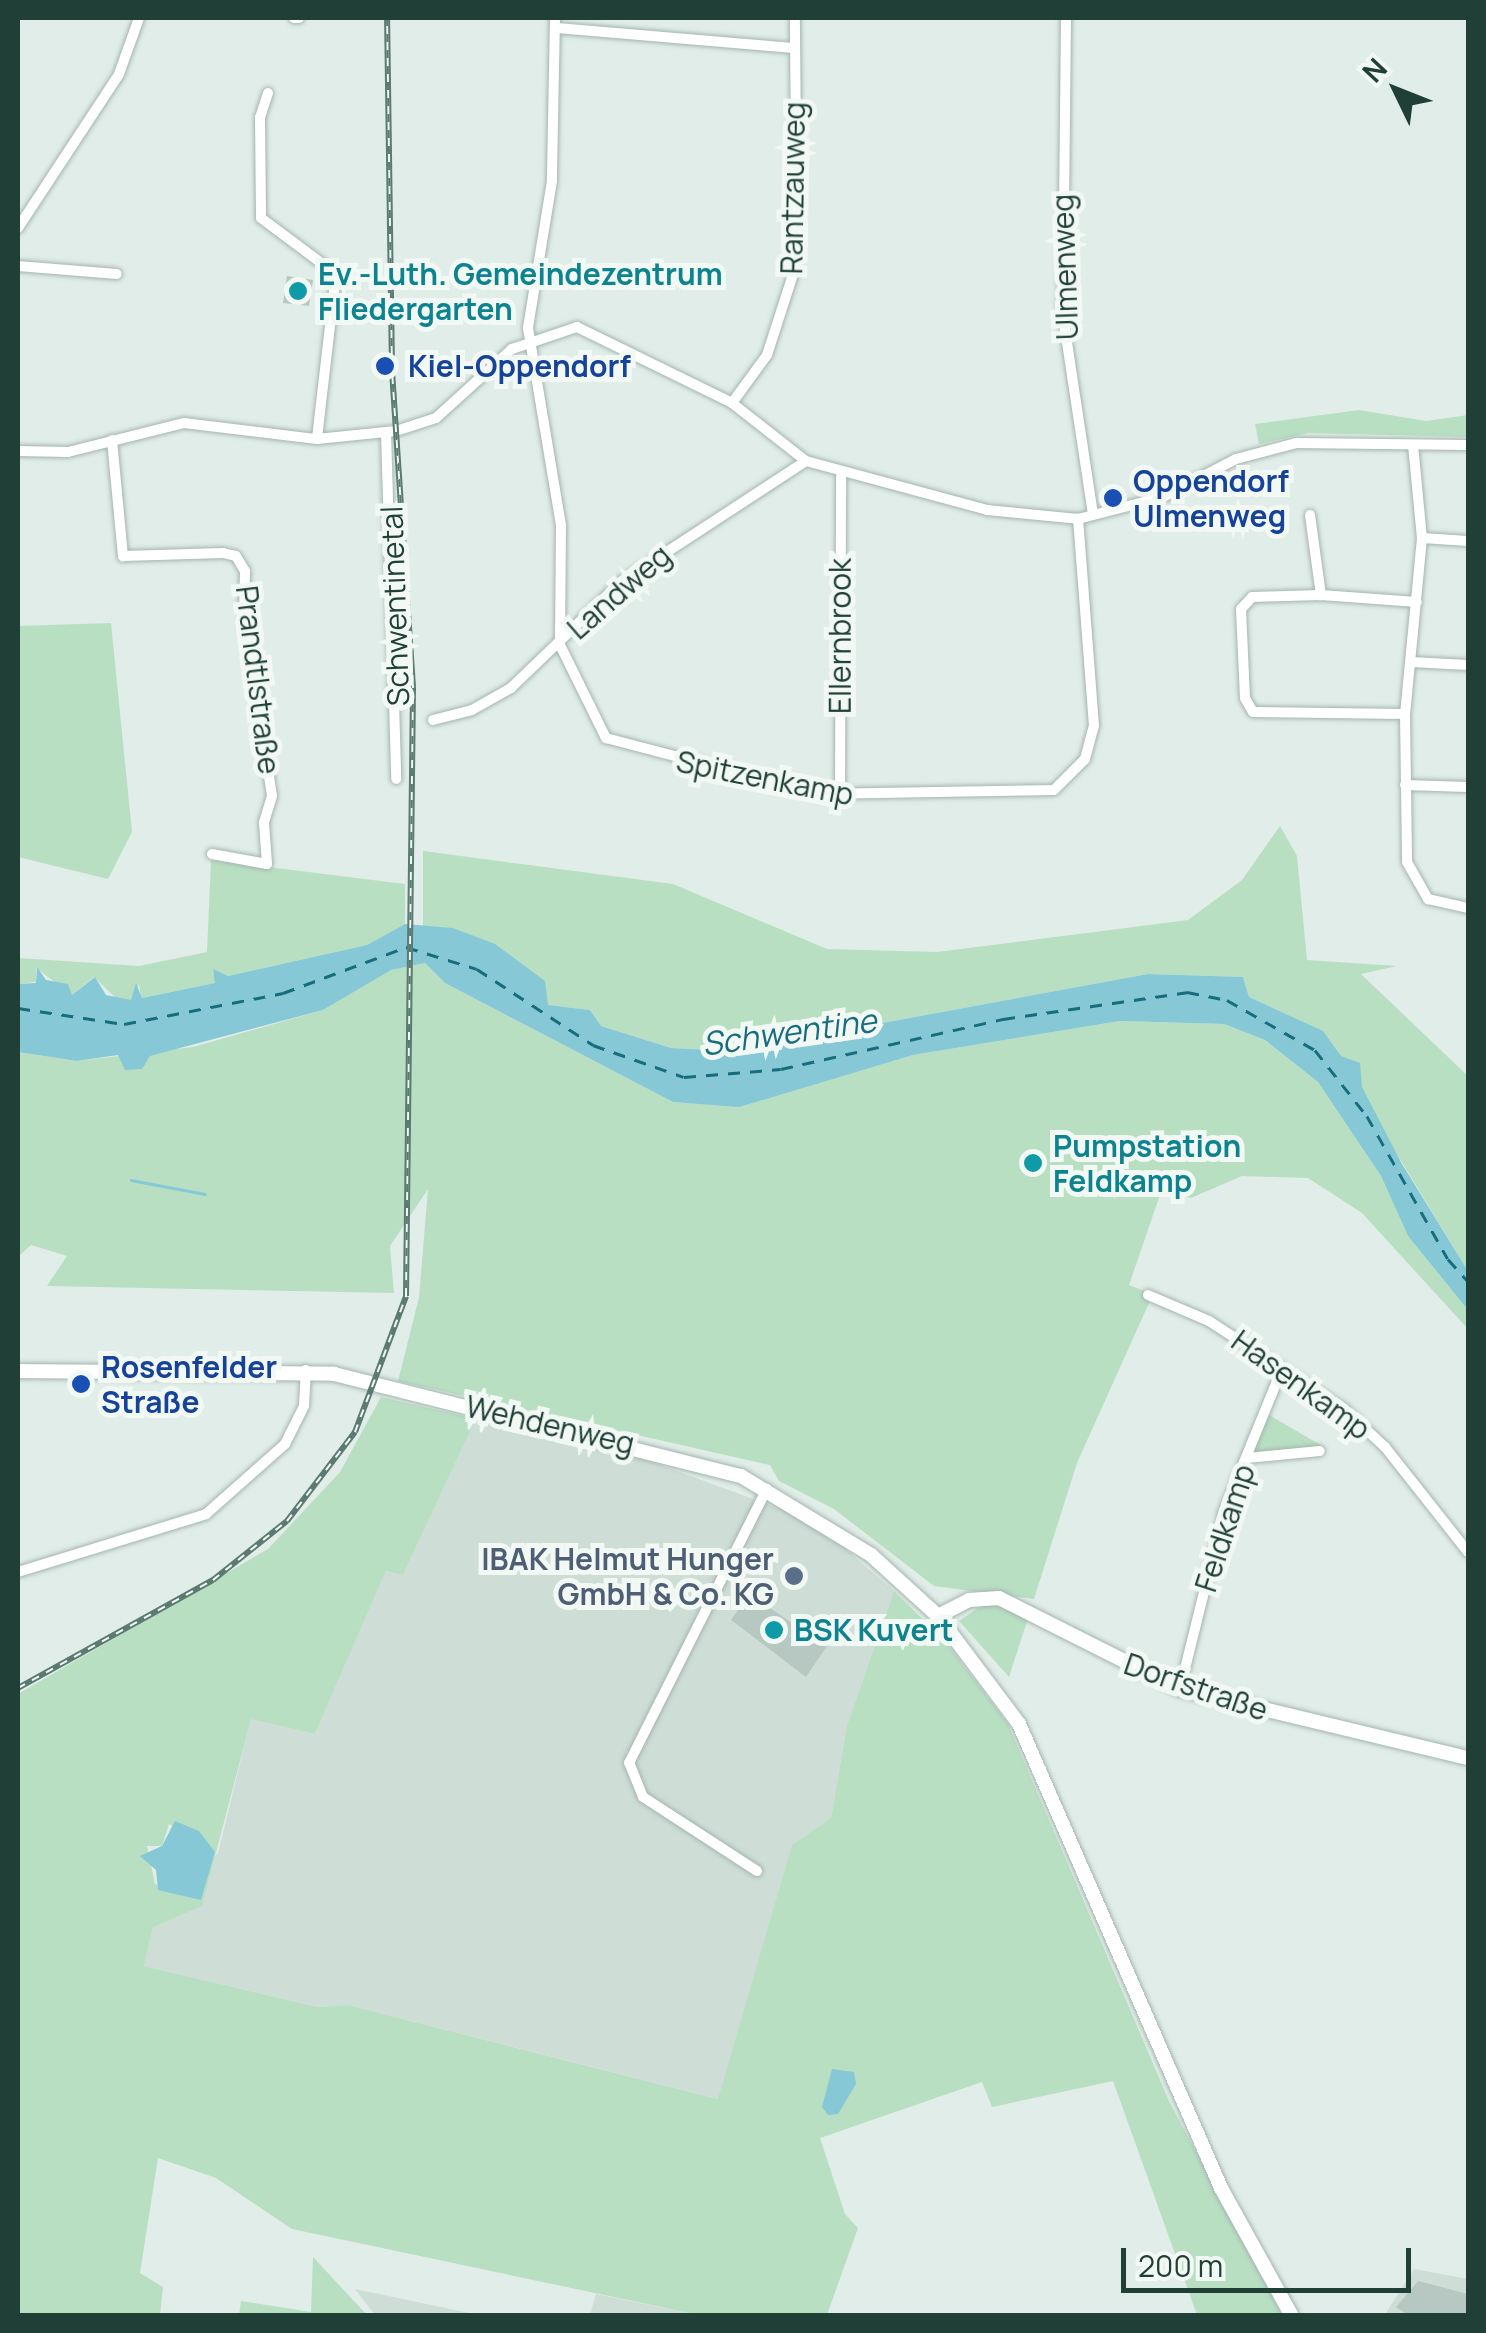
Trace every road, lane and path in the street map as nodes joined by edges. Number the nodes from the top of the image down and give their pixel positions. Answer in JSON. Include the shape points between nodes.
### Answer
{"nodes":[{"id":1,"x":139,"y":18,"type":"edge"},
{"id":2,"x":795,"y":18,"type":"edge"},
{"id":3,"x":1066,"y":18,"type":"edge"},
{"id":4,"x":556,"y":23,"type":"edge"},
{"id":5,"x":794,"y":48,"type":"junction"},
{"id":6,"x":268,"y":94,"type":"dead end"},
{"id":7,"x":18,"y":228,"type":"edge"},
{"id":8,"x":18,"y":266,"type":"edge"},
{"id":9,"x":117,"y":274,"type":"dead end"},
{"id":10,"x":530,"y":339,"type":"junction"},
{"id":11,"x":732,"y":404,"type":"junction"},
{"id":12,"x":386,"y":432,"type":"junction"},
{"id":13,"x":320,"y":439,"type":"junction"},
{"id":14,"x":112,"y":440,"type":"junction"},
{"id":15,"x":1468,"y":444,"type":"edge"},
{"id":16,"x":1413,"y":445,"type":"junction"},
{"id":17,"x":18,"y":451,"type":"edge"},
{"id":18,"x":806,"y":461,"type":"junction"},
{"id":19,"x":841,"y":476,"type":"junction"},
{"id":20,"x":1093,"y":515,"type":"junction"},
{"id":21,"x":1310,"y":515,"type":"dead end"},
{"id":22,"x":1078,"y":519,"type":"junction"},
{"id":23,"x":1422,"y":538,"type":"junction"},
{"id":24,"x":1468,"y":541,"type":"edge"},
{"id":25,"x":1320,"y":595,"type":"junction"},
{"id":26,"x":1417,"y":602,"type":"junction"},
{"id":27,"x":560,"y":644,"type":"junction"},
{"id":28,"x":1411,"y":662,"type":"junction"},
{"id":29,"x":1468,"y":666,"type":"edge"},
{"id":30,"x":1405,"y":714,"type":"junction"},
{"id":31,"x":433,"y":720,"type":"dead end"},
{"id":32,"x":396,"y":779,"type":"dead end"},
{"id":33,"x":1405,"y":785,"type":"junction"},
{"id":34,"x":1468,"y":787,"type":"edge"},
{"id":35,"x":840,"y":796,"type":"junction"},
{"id":36,"x":212,"y":854,"type":"dead end"},
{"id":37,"x":1468,"y":908,"type":"edge"},
{"id":38,"x":1148,"y":1295,"type":"dead end"},
{"id":39,"x":306,"y":1370,"type":"junction"},
{"id":40,"x":18,"y":1371,"type":"edge"},
{"id":41,"x":1281,"y":1371,"type":"junction"},
{"id":42,"x":1320,"y":1451,"type":"dead end"},
{"id":43,"x":1247,"y":1458,"type":"junction"},
{"id":44,"x":767,"y":1488,"type":"junction"},
{"id":45,"x":1468,"y":1552,"type":"edge"},
{"id":46,"x":18,"y":1572,"type":"edge"},
{"id":47,"x":938,"y":1616,"type":"junction"},
{"id":48,"x":1180,"y":1689,"type":"junction"},
{"id":49,"x":1468,"y":1758,"type":"edge"},
{"id":50,"x":757,"y":1871,"type":"dead end"},
{"id":51,"x":1292,"y":2316,"type":"edge"}],
"edges":[{"from":1,"to":7,"type":"street","via":[[119,74]]},
{"from":2,"to":5,"type":"street","name":"Rantzauweg"},
{"from":3,"to":20,"type":"street","name":"Ulmenweg","via":[[1063,316]]},
{"from":4,"to":5,"type":"street"},
{"from":4,"to":10,"type":"street","name":"Spitzenkamp","via":[[552,181]]},
{"from":5,"to":11,"type":"street","name":"Rantzauweg","via":[[797,262],[767,355]]},
{"from":6,"to":13,"type":"street","via":[[260,116],[260,218],[336,274]]},
{"from":8,"to":9,"type":"street"},
{"from":10,"to":11,"type":"street","via":[[562,328],[600,333],[638,362]]},
{"from":10,"to":12,"type":"street","via":[[436,418]]},
{"from":10,"to":27,"type":"street","name":"Spitzenkamp","via":[[560,526]]},
{"from":11,"to":18,"type":"street"},
{"from":12,"to":13,"type":"street"},
{"from":12,"to":32,"type":"street","name":"Schwentinetal"},
{"from":13,"to":14,"type":"street","via":[[184,423]]},
{"from":14,"to":17,"type":"street","via":[[68,452]]},
{"from":14,"to":36,"type":"street","name":"Prandtlstraße","via":[[123,556],[223,553],[236,556],[244,571],[244,616],[272,796],[264,823],[266,864]]},
{"from":15,"to":16,"type":"street"},
{"from":16,"to":20,"type":"street","via":[[1326,440],[1262,448],[1163,497]]},
{"from":16,"to":23,"type":"street"},
{"from":18,"to":19,"type":"street"},
{"from":18,"to":27,"type":"street","name":"Landweg","via":[[645,564]]},
{"from":19,"to":22,"type":"street","via":[[988,510]]},
{"from":19,"to":35,"type":"street","name":"Ellernbrook"},
{"from":20,"to":22,"type":"street"},
{"from":21,"to":25,"type":"street"},
{"from":22,"to":35,"type":"street","name":"Spitzenkamp","via":[[1094,726],[1072,778],[1027,796]]},
{"from":23,"to":24,"type":"street"},
{"from":23,"to":26,"type":"street"},
{"from":25,"to":26,"type":"street"},
{"from":25,"to":30,"type":"street","via":[[1252,598],[1241,608],[1244,698],[1253,712]]},
{"from":26,"to":28,"type":"street"},
{"from":27,"to":31,"type":"street","name":"Landweg","via":[[484,704]]},
{"from":27,"to":35,"type":"street","name":"Spitzenkamp","via":[[586,711],[614,743]]},
{"from":28,"to":29,"type":"street"},
{"from":28,"to":30,"type":"street"},
{"from":30,"to":33,"type":"street"},
{"from":33,"to":34,"type":"street"},
{"from":33,"to":37,"type":"street","via":[[1407,862],[1419,889],[1439,905]]},
{"from":38,"to":41,"type":"street","name":"Hasenkamp","via":[[1209,1321]]},
{"from":39,"to":40,"type":"main road","name":"Wehdenweg"},
{"from":39,"to":44,"type":"main road","name":"Wehdenweg","via":[[672,1454]]},
{"from":39,"to":46,"type":"street","via":[[304,1406],[285,1444],[206,1514]]},
{"from":41,"to":43,"type":"street","name":"Feldkamp"},
{"from":41,"to":45,"type":"street","name":"Hasenkamp","via":[[1371,1432]]},
{"from":42,"to":43,"type":"street"},
{"from":43,"to":48,"type":"street","name":"Feldkamp","via":[[1224,1512]]},
{"from":44,"to":47,"type":"main road","name":"Wehdenweg","via":[[871,1555]]},
{"from":44,"to":50,"type":"street","via":[[629,1764],[643,1797]]},
{"from":47,"to":48,"type":"main road","name":"Dorfstraße","via":[[970,1600],[1016,1603]]},
{"from":47,"to":51,"type":"main road","name":"Wehdenweg","via":[[1000,1692],[1045,1778],[1221,2188]]},
{"from":48,"to":49,"type":"main road","name":"Dorfstraße"}]}
